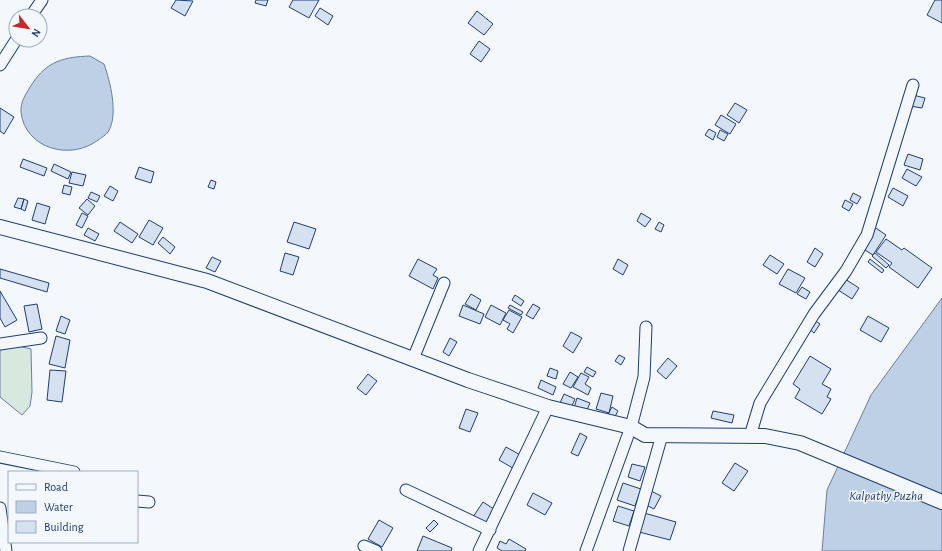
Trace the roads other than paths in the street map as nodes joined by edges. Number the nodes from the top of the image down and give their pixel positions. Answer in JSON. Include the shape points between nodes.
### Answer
{"nodes":[{"id":1,"x":11,"y":48,"type":"edge"},
{"id":2,"x":0,"y":65,"type":"edge"},
{"id":3,"x":914,"y":85,"type":"dead end"},
{"id":4,"x":0,"y":227,"type":"edge"},
{"id":5,"x":444,"y":283,"type":"dead end"},
{"id":6,"x":646,"y":327,"type":"dead end"},
{"id":7,"x":41,"y":338,"type":"dead end"},
{"id":8,"x":0,"y":344,"type":"edge"},
{"id":9,"x":413,"y":359,"type":"junction"},
{"id":10,"x":548,"y":407,"type":"junction"},
{"id":11,"x":631,"y":428,"type":"junction"},
{"id":12,"x":662,"y":435,"type":"junction"},
{"id":13,"x":750,"y":436,"type":"junction"},
{"id":14,"x":0,"y":457,"type":"edge"},
{"id":15,"x":69,"y":471,"type":"edge"},
{"id":16,"x":406,"y":490,"type":"dead end"},
{"id":17,"x":138,"y":501,"type":"edge"},
{"id":18,"x":149,"y":502,"type":"dead end"},
{"id":19,"x":942,"y":502,"type":"edge"},
{"id":20,"x":0,"y":508,"type":"edge"},
{"id":21,"x":490,"y":530,"type":"junction"},
{"id":22,"x":364,"y":546,"type":"dead end"},
{"id":23,"x":4,"y":547,"type":"edge"},
{"id":24,"x":376,"y":551,"type":"edge"},
{"id":25,"x":479,"y":551,"type":"edge"},
{"id":26,"x":586,"y":551,"type":"edge"},
{"id":27,"x":629,"y":551,"type":"edge"}],
"edges":[{"from":1,"to":2,"type":"street"},
{"from":3,"to":13,"type":"street","via":[[868,235],[846,271],[814,314],[760,403]]},
{"from":4,"to":9,"type":"main road","via":[[207,281]]},
{"from":5,"to":9,"type":"street"},
{"from":6,"to":11,"type":"street","via":[[644,376]]},
{"from":7,"to":8,"type":"street"},
{"from":9,"to":10,"type":"main road"},
{"from":10,"to":11,"type":"main road"},
{"from":10,"to":21,"type":"street"},
{"from":11,"to":12,"type":"main road","via":[[645,435]]},
{"from":11,"to":26,"type":"street"},
{"from":12,"to":13,"type":"main road"},
{"from":12,"to":27,"type":"street"},
{"from":13,"to":19,"type":"main road","via":[[765,436],[800,443]]},
{"from":14,"to":15,"type":"street"},
{"from":16,"to":21,"type":"street"},
{"from":17,"to":18,"type":"street"},
{"from":20,"to":23,"type":"street"},
{"from":21,"to":25,"type":"street"},
{"from":22,"to":24,"type":"street"}]}
